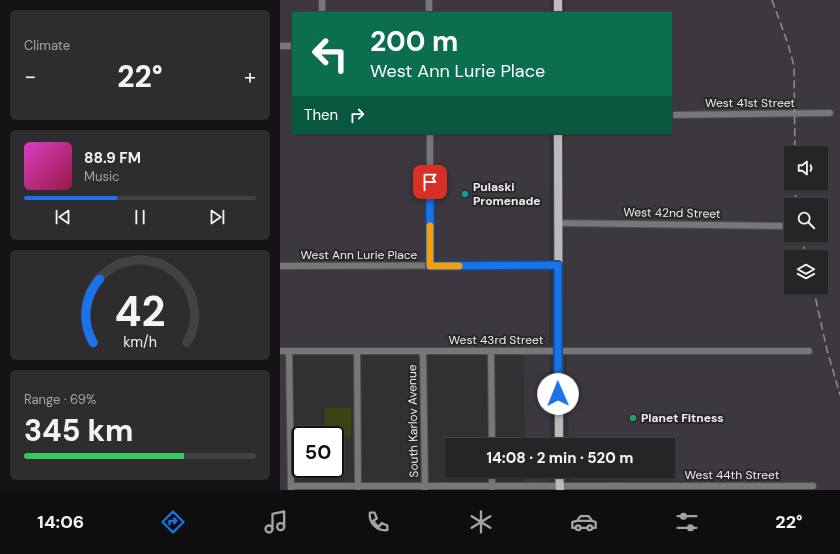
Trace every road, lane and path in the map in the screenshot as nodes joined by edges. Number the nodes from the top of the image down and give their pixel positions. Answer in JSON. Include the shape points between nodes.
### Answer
{"nodes":[{"id":1,"x":322,"y":0,"type":"edge"},
{"id":2,"x":429,"y":0,"type":"edge"},
{"id":3,"x":558,"y":0,"type":"edge"},
{"id":4,"x":322,"y":12,"type":"edge"},
{"id":5,"x":429,"y":12,"type":"edge"},
{"id":6,"x":558,"y":12,"type":"edge"},
{"id":7,"x":280,"y":46,"type":"edge"},
{"id":8,"x":292,"y":46,"type":"edge"},
{"id":9,"x":830,"y":113,"type":"dead end"},
{"id":10,"x":672,"y":115,"type":"edge"},
{"id":11,"x":430,"y":134,"type":"edge"},
{"id":12,"x":558,"y":134,"type":"edge"},
{"id":13,"x":558,"y":224,"type":"junction"},
{"id":14,"x":784,"y":226,"type":"edge"},
{"id":15,"x":558,"y":265,"type":"junction"},
{"id":16,"x":280,"y":266,"type":"edge"},
{"id":17,"x":430,"y":266,"type":"junction"},
{"id":18,"x":280,"y":351,"type":"edge"},
{"id":19,"x":290,"y":351,"type":"junction"},
{"id":20,"x":356,"y":351,"type":"junction"},
{"id":21,"x":424,"y":351,"type":"junction"},
{"id":22,"x":491,"y":351,"type":"junction"},
{"id":23,"x":557,"y":351,"type":"junction"},
{"id":24,"x":809,"y":351,"type":"dead end"},
{"id":25,"x":492,"y":438,"type":"edge"},
{"id":26,"x":559,"y":438,"type":"edge"},
{"id":27,"x":813,"y":486,"type":"dead end"},
{"id":28,"x":291,"y":488,"type":"edge"},
{"id":29,"x":358,"y":488,"type":"edge"},
{"id":30,"x":425,"y":488,"type":"edge"},
{"id":31,"x":492,"y":488,"type":"edge"},
{"id":32,"x":559,"y":488,"type":"edge"},
{"id":33,"x":694,"y":488,"type":"edge"}],
"edges":[{"from":1,"to":4,"type":"street"},
{"from":2,"to":5,"type":"street"},
{"from":3,"to":6,"type":"main road"},
{"from":7,"to":8,"type":"street"},
{"from":9,"to":10,"type":"street","name":"West 41st Street"},
{"from":11,"to":17,"type":"street"},
{"from":12,"to":13,"type":"main road"},
{"from":13,"to":14,"type":"street","name":"West 42nd Street"},
{"from":13,"to":15,"type":"main road"},
{"from":15,"to":17,"type":"street","name":"West Ann Lurie Place"},
{"from":15,"to":23,"type":"main road"},
{"from":16,"to":17,"type":"street","name":"West Ann Lurie Place"},
{"from":18,"to":19,"type":"street","name":"West 43rd Street"},
{"from":19,"to":20,"type":"street","name":"West 43rd Street"},
{"from":19,"to":28,"type":"street"},
{"from":20,"to":21,"type":"street","name":"West 43rd Street"},
{"from":20,"to":29,"type":"street"},
{"from":21,"to":22,"type":"street","name":"West 43rd Street"},
{"from":21,"to":30,"type":"street","name":"South Karlov Avenue"},
{"from":22,"to":23,"type":"street","name":"West 43rd Street"},
{"from":22,"to":25,"type":"street"},
{"from":23,"to":24,"type":"street","name":"West 43rd Street"},
{"from":23,"to":26,"type":"main road"},
{"from":27,"to":33,"type":"street","name":"West 44th Street"},
{"from":28,"to":29,"type":"street","name":"West 44th Street"},
{"from":29,"to":30,"type":"street","name":"West 44th Street"},
{"from":30,"to":31,"type":"street","name":"West 44th Street"},
{"from":31,"to":32,"type":"street","name":"West 44th Street"},
{"from":32,"to":33,"type":"street","name":"West 44th Street"}]}
